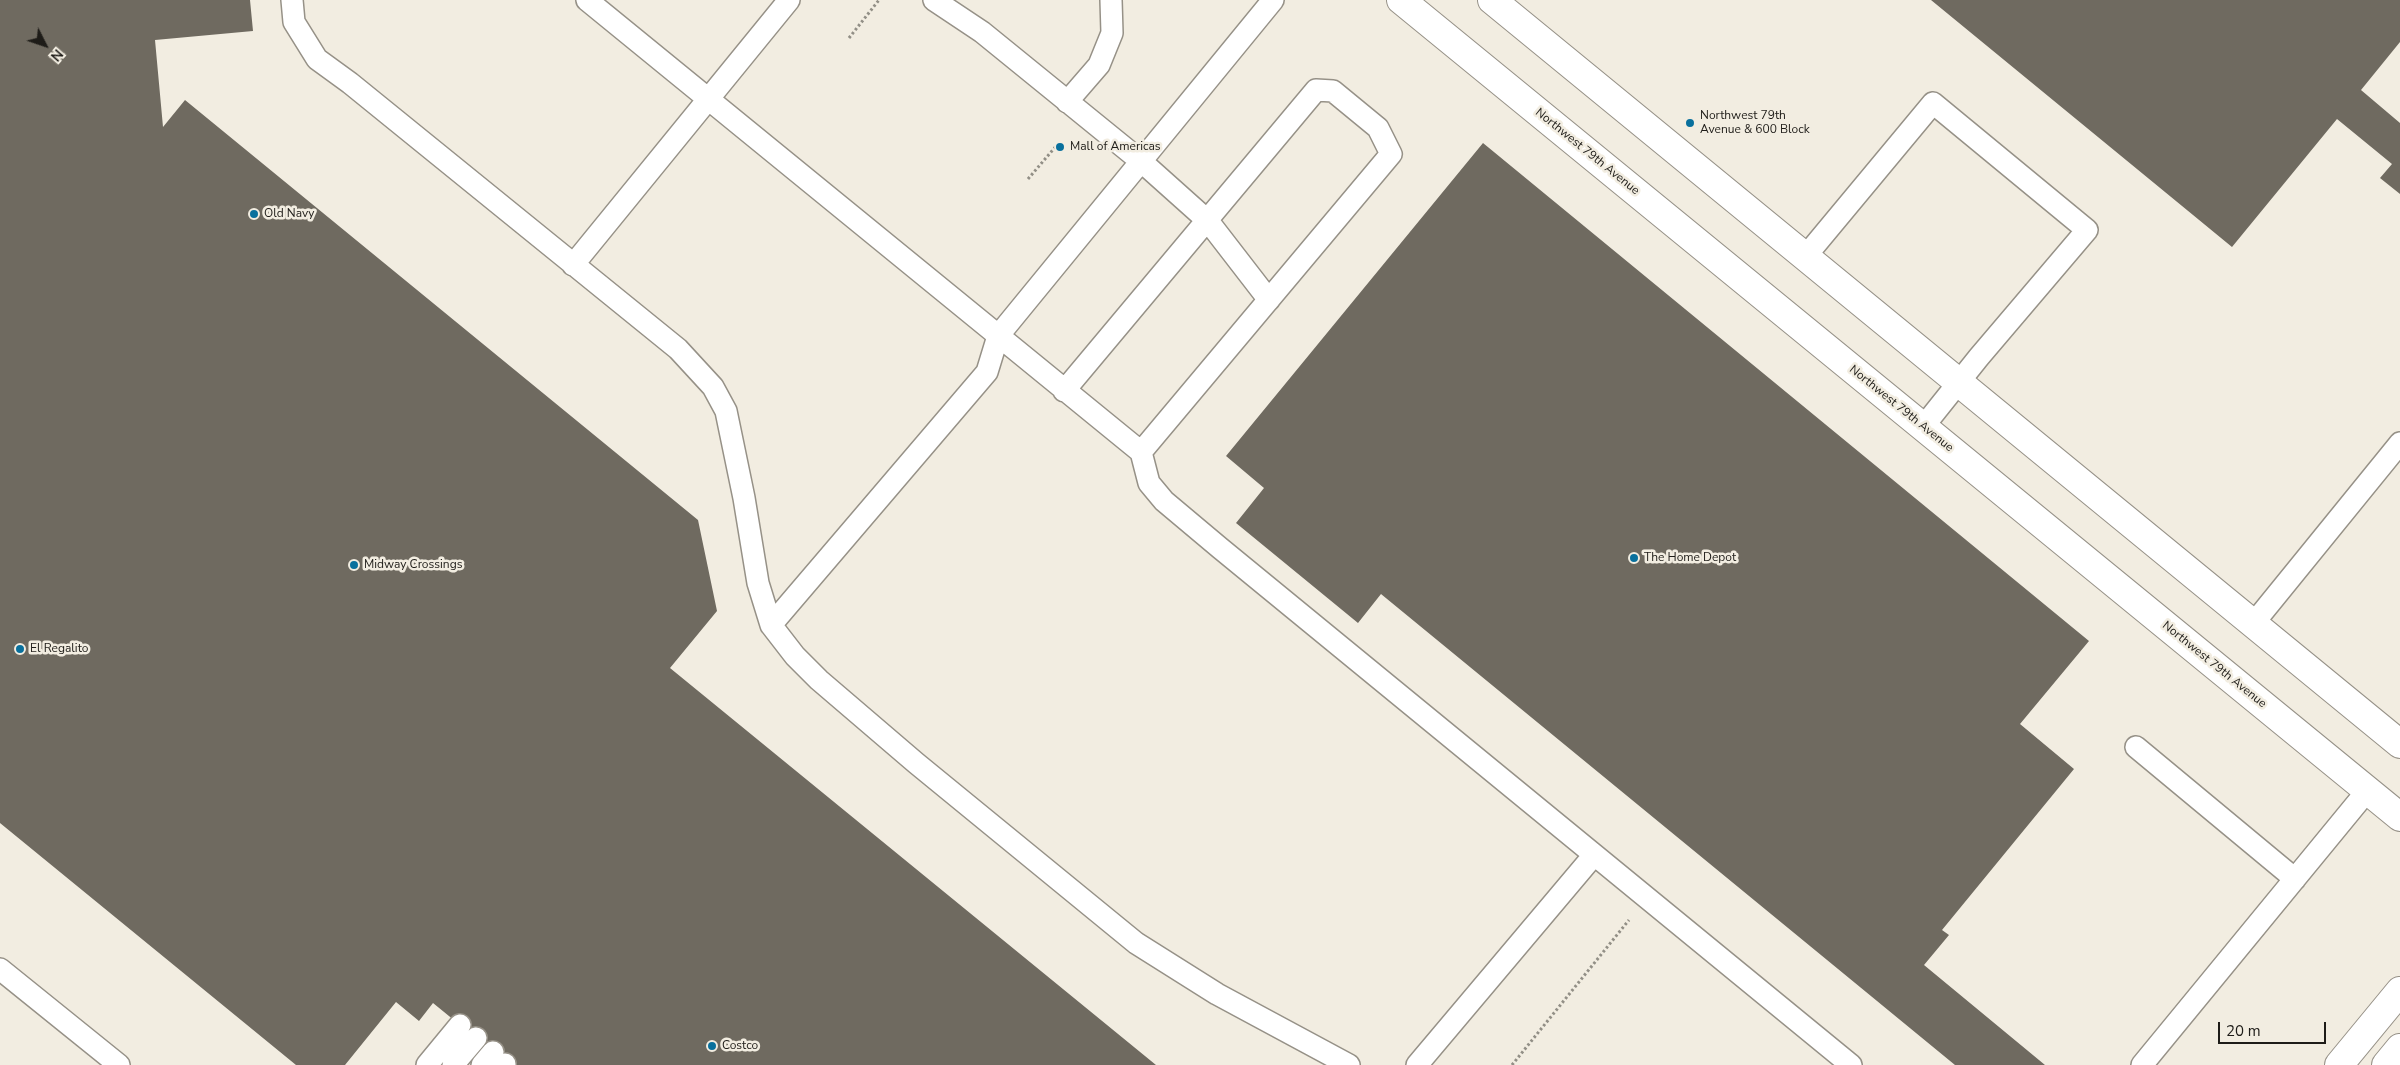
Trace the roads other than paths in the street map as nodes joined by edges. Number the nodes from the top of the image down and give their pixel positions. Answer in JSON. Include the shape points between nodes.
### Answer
{"nodes":[{"id":1,"x":292,"y":0,"type":"edge"},
{"id":2,"x":587,"y":0,"type":"edge"},
{"id":3,"x":789,"y":0,"type":"edge"},
{"id":4,"x":934,"y":0,"type":"edge"},
{"id":5,"x":1111,"y":0,"type":"edge"},
{"id":6,"x":1273,"y":0,"type":"edge"},
{"id":7,"x":1402,"y":0,"type":"edge"},
{"id":8,"x":1492,"y":0,"type":"edge"},
{"id":9,"x":709,"y":99,"type":"junction"},
{"id":10,"x":1067,"y":102,"type":"junction"},
{"id":11,"x":1142,"y":162,"type":"junction"},
{"id":12,"x":1208,"y":221,"type":"junction"},
{"id":13,"x":1805,"y":257,"type":"junction"},
{"id":14,"x":573,"y":265,"type":"junction"},
{"id":15,"x":1269,"y":300,"type":"junction"},
{"id":16,"x":998,"y":336,"type":"junction"},
{"id":17,"x":1958,"y":383,"type":"junction"},
{"id":18,"x":1064,"y":391,"type":"junction"},
{"id":19,"x":1923,"y":428,"type":"junction"},
{"id":20,"x":2400,"y":443,"type":"edge"},
{"id":21,"x":1141,"y":452,"type":"junction"},
{"id":22,"x":2253,"y":624,"type":"junction"},
{"id":23,"x":771,"y":625,"type":"junction"},
{"id":24,"x":2400,"y":744,"type":"edge"},
{"id":25,"x":2136,"y":747,"type":"dead end"},
{"id":26,"x":2368,"y":791,"type":"junction"},
{"id":27,"x":2400,"y":817,"type":"edge"},
{"id":28,"x":1594,"y":855,"type":"junction"},
{"id":29,"x":2295,"y":879,"type":"junction"},
{"id":30,"x":0,"y":969,"type":"edge"},
{"id":31,"x":2400,"y":991,"type":"edge"},
{"id":32,"x":2400,"y":1048,"type":"edge"},
{"id":33,"x":119,"y":1065,"type":"edge"},
{"id":34,"x":426,"y":1065,"type":"edge"},
{"id":35,"x":453,"y":1065,"type":"edge"},
{"id":36,"x":1349,"y":1065,"type":"edge"},
{"id":37,"x":1417,"y":1065,"type":"edge"},
{"id":38,"x":1851,"y":1065,"type":"edge"},
{"id":39,"x":2142,"y":1065,"type":"edge"},
{"id":40,"x":2339,"y":1065,"type":"edge"},
{"id":41,"x":2386,"y":1065,"type":"edge"}],
"edges":[{"from":1,"to":14,"type":"lane","via":[[294,22],[316,59],[350,83]]},
{"from":2,"to":9,"type":"lane"},
{"from":3,"to":9,"type":"lane"},
{"from":4,"to":10,"type":"lane","via":[[982,32]]},
{"from":5,"to":10,"type":"lane","via":[[1112,33],[1099,65]]},
{"from":6,"to":11,"type":"lane"},
{"from":7,"to":19,"type":"street","name":"Northwest 79th Avenue"},
{"from":8,"to":13,"type":"street"},
{"from":9,"to":14,"type":"lane"},
{"from":9,"to":16,"type":"lane"},
{"from":10,"to":11,"type":"lane"},
{"from":11,"to":12,"type":"lane"},
{"from":11,"to":16,"type":"lane"},
{"from":12,"to":15,"type":"lane"},
{"from":12,"to":15,"type":"lane","via":[[1316,90],[1333,91],[1378,128],[1392,154]]},
{"from":12,"to":18,"type":"lane"},
{"from":13,"to":17,"type":"street"},
{"from":13,"to":17,"type":"lane","via":[[1933,103],[2087,230]]},
{"from":14,"to":23,"type":"lane","via":[[678,349],[695,366],[726,411],[758,583]]},
{"from":15,"to":21,"type":"lane"},
{"from":16,"to":18,"type":"lane"},
{"from":16,"to":23,"type":"lane","via":[[987,372]]},
{"from":17,"to":19,"type":"lane"},
{"from":17,"to":22,"type":"street"},
{"from":18,"to":21,"type":"lane"},
{"from":19,"to":26,"type":"street","name":"Northwest 79th Avenue"},
{"from":20,"to":22,"type":"lane"},
{"from":21,"to":28,"type":"lane","via":[[1150,483],[1164,501]]},
{"from":22,"to":24,"type":"street"},
{"from":23,"to":36,"type":"lane","via":[[819,680],[1136,943],[1217,994]]},
{"from":25,"to":29,"type":"lane"},
{"from":26,"to":27,"type":"street","name":"Northwest 79th Avenue"},
{"from":26,"to":29,"type":"lane"},
{"from":28,"to":37,"type":"lane"},
{"from":28,"to":38,"type":"lane"},
{"from":29,"to":39,"type":"lane"},
{"from":30,"to":33,"type":"lane"},
{"from":31,"to":40,"type":"street"},
{"from":32,"to":41,"type":"street"},
{"from":34,"to":35,"type":"lane","via":[[468,1031]]}]}
